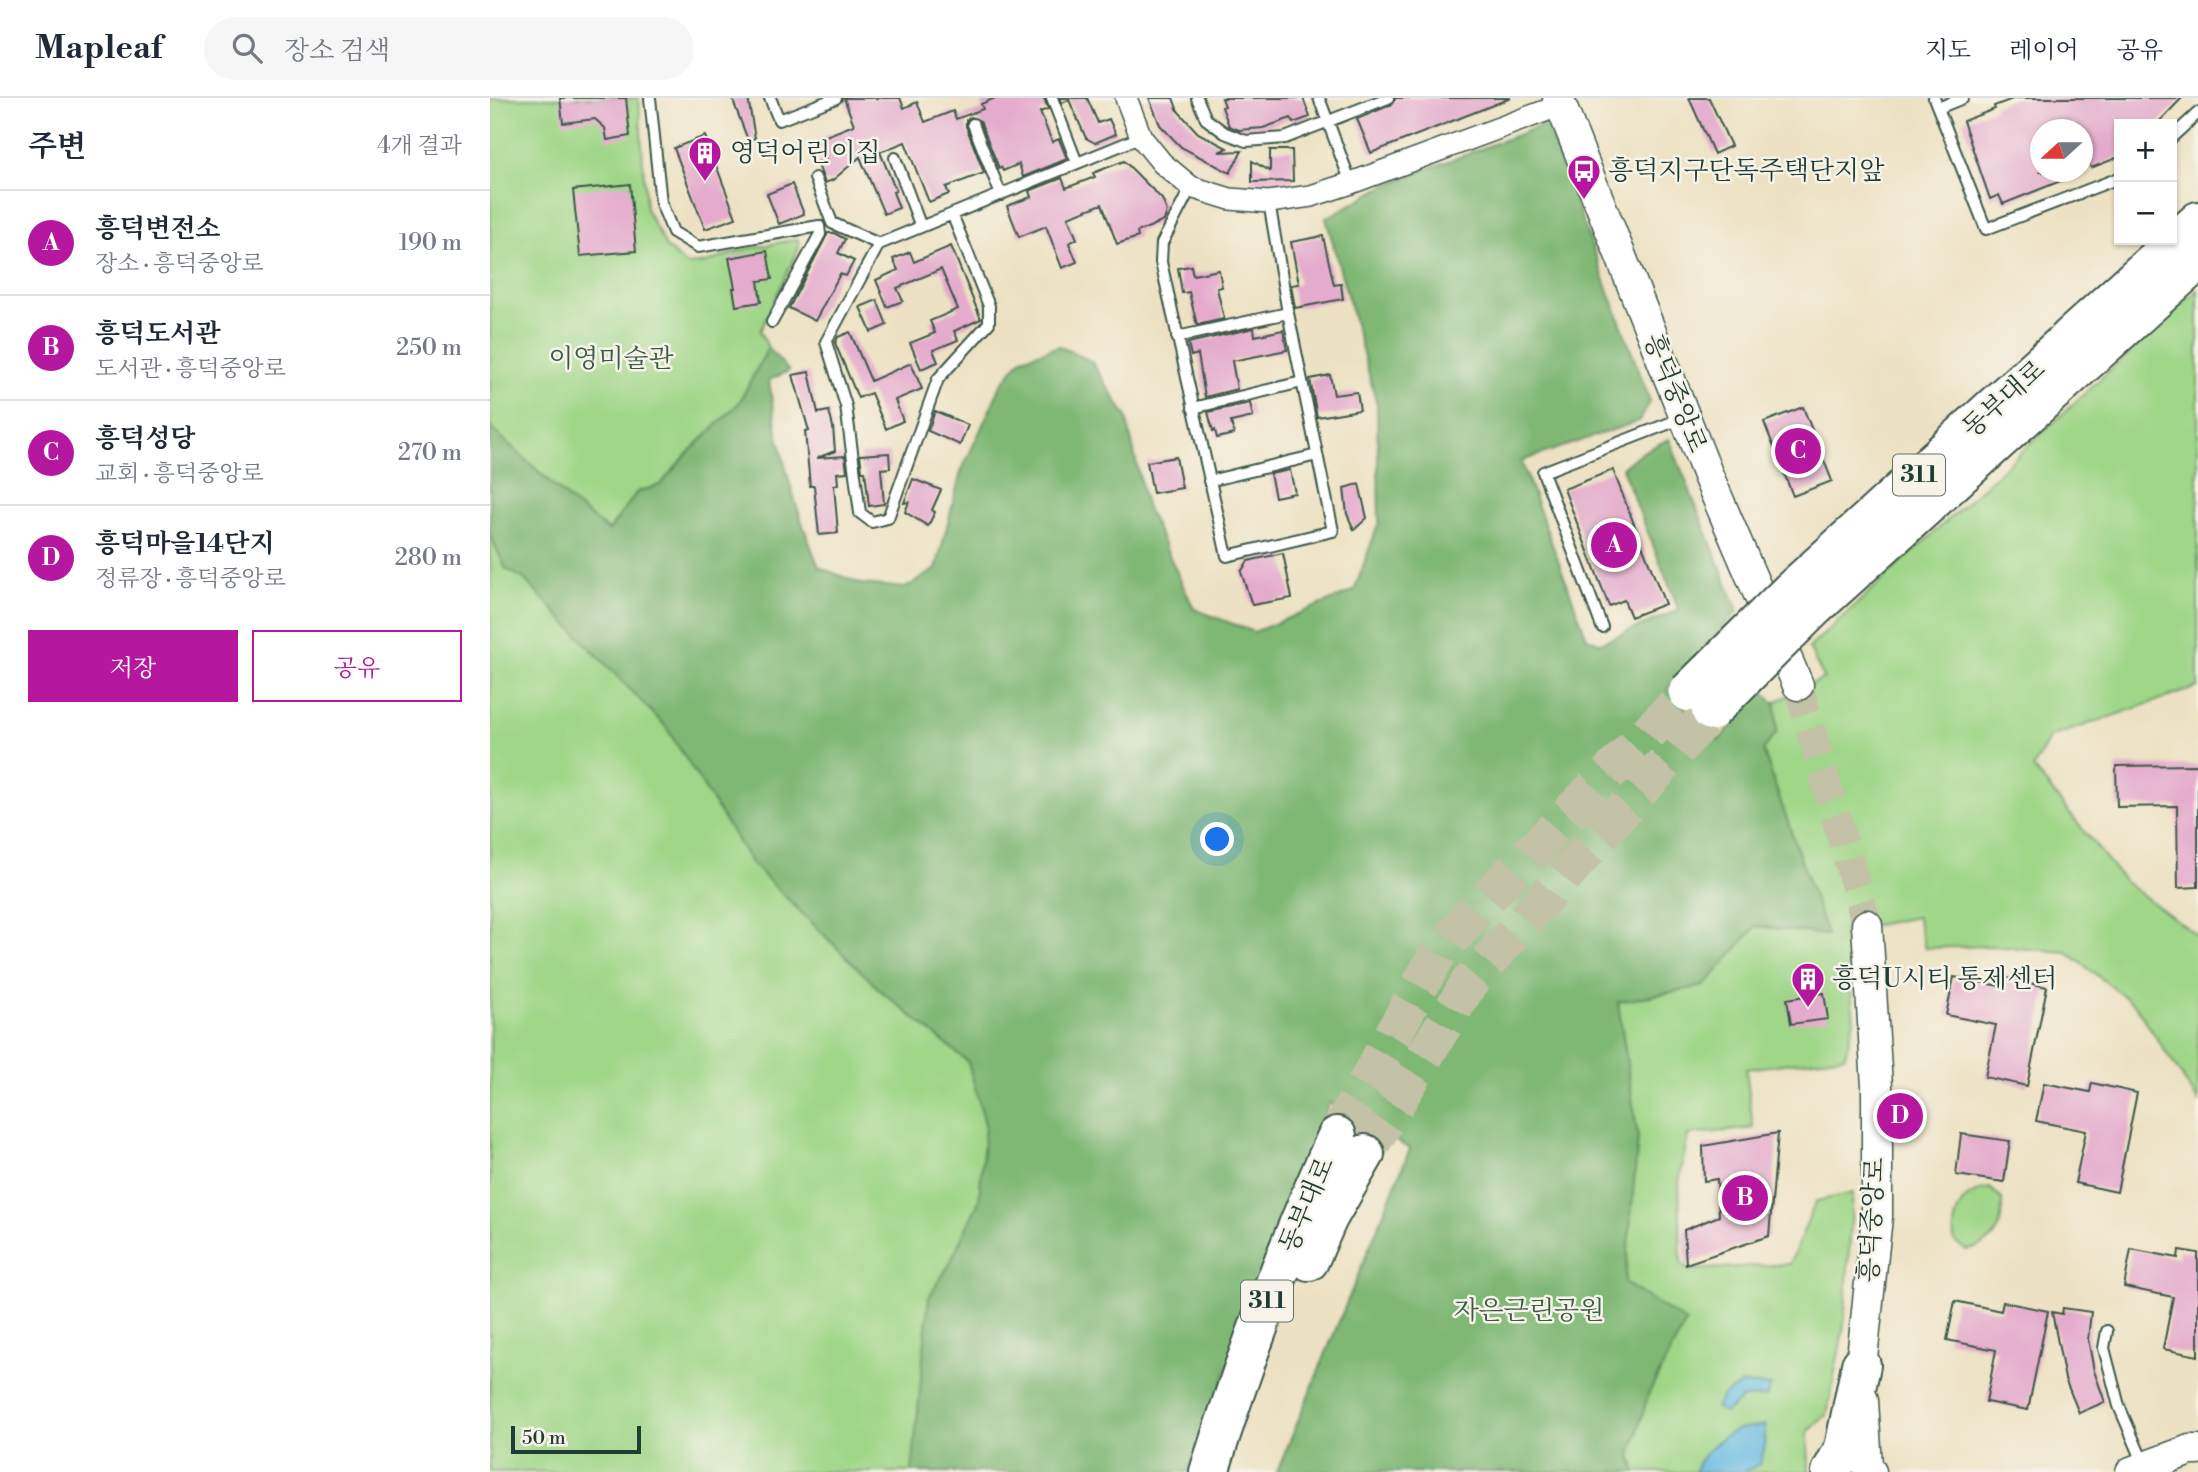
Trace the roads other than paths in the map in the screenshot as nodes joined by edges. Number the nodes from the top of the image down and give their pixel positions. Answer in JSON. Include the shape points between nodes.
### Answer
{"nodes":[{"id":1,"x":650,"y":98,"type":"edge"},
{"id":2,"x":771,"y":98,"type":"edge"},
{"id":3,"x":836,"y":98,"type":"edge"},
{"id":4,"x":1052,"y":98,"type":"edge"},
{"id":5,"x":1126,"y":98,"type":"edge"},
{"id":6,"x":1197,"y":98,"type":"edge"},
{"id":7,"x":1320,"y":98,"type":"edge"},
{"id":8,"x":1388,"y":98,"type":"edge"},
{"id":9,"x":1963,"y":98,"type":"edge"},
{"id":10,"x":1564,"y":102,"type":"edge"},
{"id":11,"x":1936,"y":103,"type":"edge"},
{"id":12,"x":2198,"y":113,"type":"edge"},
{"id":13,"x":1328,"y":122,"type":"junction"},
{"id":14,"x":973,"y":124,"type":"dead end"},
{"id":15,"x":2177,"y":132,"type":"edge"},
{"id":16,"x":1141,"y":137,"type":"junction"},
{"id":17,"x":895,"y":158,"type":"dead end"},
{"id":18,"x":1077,"y":163,"type":"junction"},
{"id":19,"x":815,"y":178,"type":"dead end"},
{"id":20,"x":2114,"y":180,"type":"edge"},
{"id":21,"x":1351,"y":183,"type":"junction"},
{"id":22,"x":1191,"y":187,"type":"junction"},
{"id":23,"x":1001,"y":195,"type":"junction"},
{"id":24,"x":1269,"y":202,"type":"junction"},
{"id":25,"x":952,"y":214,"type":"junction"},
{"id":26,"x":2198,"y":221,"type":"edge"},
{"id":27,"x":921,"y":227,"type":"junction"},
{"id":28,"x":879,"y":244,"type":"junction"},
{"id":29,"x":2198,"y":261,"type":"edge"},
{"id":30,"x":1288,"y":313,"type":"junction"},
{"id":31,"x":772,"y":322,"type":"dead end"},
{"id":32,"x":1177,"y":337,"type":"junction"},
{"id":33,"x":2059,"y":368,"type":"junction"},
{"id":34,"x":1302,"y":382,"type":"junction"},
{"id":35,"x":1193,"y":408,"type":"junction"},
{"id":36,"x":1685,"y":418,"type":"junction"},
{"id":37,"x":1317,"y":455,"type":"junction"},
{"id":38,"x":1209,"y":481,"type":"junction"},
{"id":39,"x":1602,"y":626,"type":"dead end"},
{"id":40,"x":1798,"y":685,"type":"tunnel mouth"},
{"id":41,"x":1700,"y":701,"type":"tunnel mouth"},
{"id":42,"x":1867,"y":925,"type":"tunnel mouth"},
{"id":43,"x":2107,"y":1331,"type":"dead end"},
{"id":44,"x":1861,"y":1364,"type":"junction"},
{"id":45,"x":2198,"y":1450,"type":"edge"},
{"id":46,"x":2138,"y":1469,"type":"edge"},
{"id":47,"x":1209,"y":1472,"type":"edge"},
{"id":48,"x":1229,"y":1472,"type":"edge"},
{"id":49,"x":1831,"y":1472,"type":"edge"},
{"id":50,"x":1852,"y":1472,"type":"edge"},
{"id":51,"x":1871,"y":1472,"type":"edge"}],
"edges":[{"from":1,"to":31,"type":"lane","via":[[661,203],[673,232],[698,247],[819,226],[820,234]]},
{"from":2,"to":3,"type":"lane","via":[[779,120]]},
{"from":4,"to":18,"type":"lane"},
{"from":5,"to":16,"type":"street"},
{"from":6,"to":13,"type":"lane","via":[[1206,119],[1246,141],[1285,138]]},
{"from":7,"to":13,"type":"lane"},
{"from":8,"to":13,"type":"lane"},
{"from":9,"to":11,"type":"lane"},
{"from":10,"to":21,"type":"street"},
{"from":10,"to":36,"type":"street","name":"흥덕중앙로"},
{"from":11,"to":20,"type":"lane","via":[[1986,229]]},
{"from":12,"to":15,"type":"lane"},
{"from":13,"to":21,"type":"lane"},
{"from":14,"to":23,"type":"lane"},
{"from":16,"to":18,"type":"lane"},
{"from":16,"to":22,"type":"street","via":[[1162,163]]},
{"from":17,"to":27,"type":"lane"},
{"from":18,"to":23,"type":"lane"},
{"from":19,"to":28,"type":"lane","via":[[832,223]]},
{"from":21,"to":24,"type":"street","via":[[1311,196]]},
{"from":22,"to":24,"type":"street","via":[[1230,199]]},
{"from":22,"to":32,"type":"lane","via":[[1162,243],[1161,262]]},
{"from":23,"to":25,"type":"lane"},
{"from":24,"to":30,"type":"lane"},
{"from":25,"to":27,"type":"lane"},
{"from":25,"to":28,"type":"lane","via":[[989,306],[989,323],[938,379],[888,518],[872,522],[860,513],[846,406],[825,342]]},
{"from":26,"to":33,"type":"highway","name":"동부대로","number":"311"},
{"from":27,"to":28,"type":"lane"},
{"from":29,"to":33,"type":"highway","name":"동부대로","number":"311"},
{"from":30,"to":32,"type":"lane"},
{"from":30,"to":34,"type":"lane"},
{"from":32,"to":35,"type":"lane"},
{"from":33,"to":41,"type":"highway","name":"동부대로","number":"311","bridge":true,"via":[[1801,600]]},
{"from":34,"to":35,"type":"lane"},
{"from":34,"to":37,"type":"lane"},
{"from":35,"to":38,"type":"lane"},
{"from":36,"to":39,"type":"lane","via":[[1543,472]]},
{"from":36,"to":40,"type":"street","name":"흥덕중앙로"},
{"from":37,"to":38,"type":"lane"},
{"from":37,"to":38,"type":"lane","via":[[1333,531],[1227,556]]},
{"from":42,"to":44,"type":"street","name":"흥덕중앙로","via":[[1877,1086],[1877,1217]]},
{"from":43,"to":46,"type":"lane","via":[[2104,1348]]},
{"from":44,"to":49,"type":"highway","via":[[1844,1448]]},
{"from":44,"to":50,"type":"street","name":"흥덕중앙로"},
{"from":44,"to":51,"type":"street"},
{"from":45,"to":46,"type":"street"},
{"from":47,"to":48,"type":"highway","name":"동부대로","number":"311","via":[[1265,1306],[1307,1202],[1351,1145],[1328,1218],[1265,1365]]}]}
